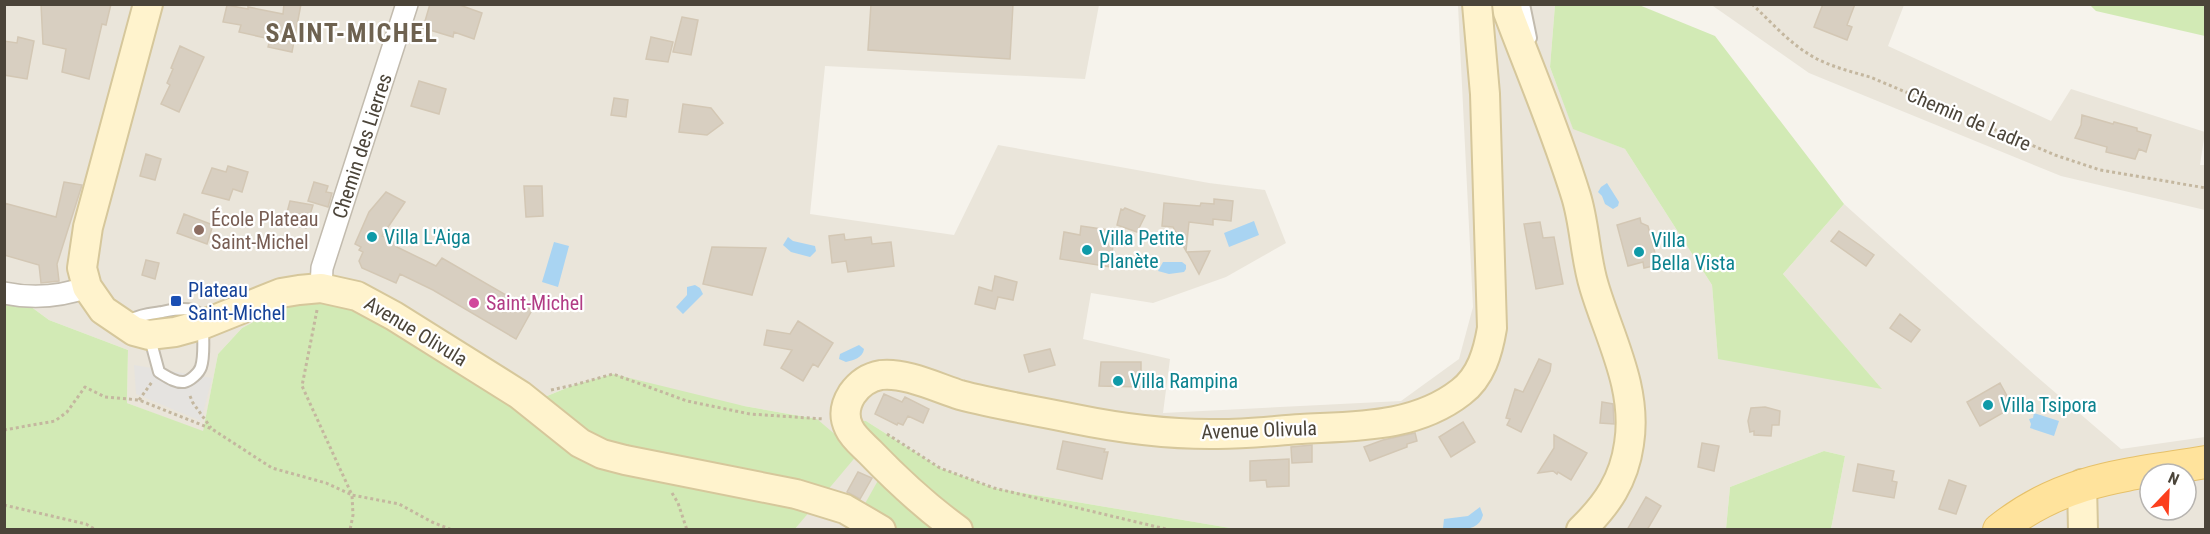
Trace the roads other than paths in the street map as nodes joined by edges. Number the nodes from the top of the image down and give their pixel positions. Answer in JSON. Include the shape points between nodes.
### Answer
{"nodes":[{"id":1,"x":148,"y":4,"type":"edge"},
{"id":2,"x":407,"y":4,"type":"edge"},
{"id":3,"x":1477,"y":4,"type":"edge"},
{"id":4,"x":1507,"y":4,"type":"edge"},
{"id":5,"x":1524,"y":4,"type":"edge"},
{"id":6,"x":1526,"y":58,"type":"junction"},
{"id":7,"x":87,"y":287,"type":"junction"},
{"id":8,"x":321,"y":288,"type":"junction"},
{"id":9,"x":4,"y":293,"type":"edge"},
{"id":10,"x":204,"y":324,"type":"junction"},
{"id":11,"x":122,"y":325,"type":"junction"},
{"id":12,"x":149,"y":335,"type":"junction"},
{"id":13,"x":2205,"y":462,"type":"edge"},
{"id":14,"x":2082,"y":484,"type":"junction"},
{"id":15,"x":2008,"y":527,"type":"edge"},
{"id":16,"x":881,"y":530,"type":"edge"},
{"id":17,"x":958,"y":530,"type":"edge"},
{"id":18,"x":1581,"y":530,"type":"edge"},
{"id":19,"x":2083,"y":530,"type":"edge"}],
"edges":[{"from":1,"to":7,"type":"street","via":[[88,227],[82,268]]},
{"from":2,"to":8,"type":"street","name":"Chemin des Lierres","via":[[322,268]]},
{"from":3,"to":17,"type":"street","name":"Avenue Olivula","via":[[1485,94],[1492,328],[1477,374],[1463,391],[1443,404],[1385,424],[1211,434],[1089,422],[962,395],[901,377],[871,378],[859,386],[847,403],[844,411],[849,428],[885,468]]},
{"from":4,"to":6,"type":"street"},
{"from":5,"to":6,"type":"lane","via":[[1532,43]]},
{"from":6,"to":18,"type":"street","via":[[1577,198],[1593,284],[1630,401],[1629,444],[1617,484],[1609,500]]},
{"from":7,"to":9,"type":"street","via":[[48,297]]},
{"from":7,"to":11,"type":"street","name":"Avenue Olivula","via":[[104,310]]},
{"from":8,"to":10,"type":"street","name":"Avenue Olivula","via":[[281,293]]},
{"from":8,"to":16,"type":"street","name":"Avenue Olivula","via":[[357,296],[394,316],[520,395],[580,442],[602,454],[796,494],[845,509]]},
{"from":10,"to":11,"type":"lane","via":[[192,310],[179,310],[135,317]]},
{"from":10,"to":12,"type":"street","name":"Avenue Olivula"},
{"from":10,"to":12,"type":"lane","via":[[201,367],[185,382],[174,381],[159,372]]},
{"from":11,"to":12,"type":"street","name":"Avenue Olivula"},
{"from":13,"to":14,"type":"main road"},
{"from":14,"to":15,"type":"main road","via":[[2039,502]]},
{"from":14,"to":19,"type":"street"}]}
